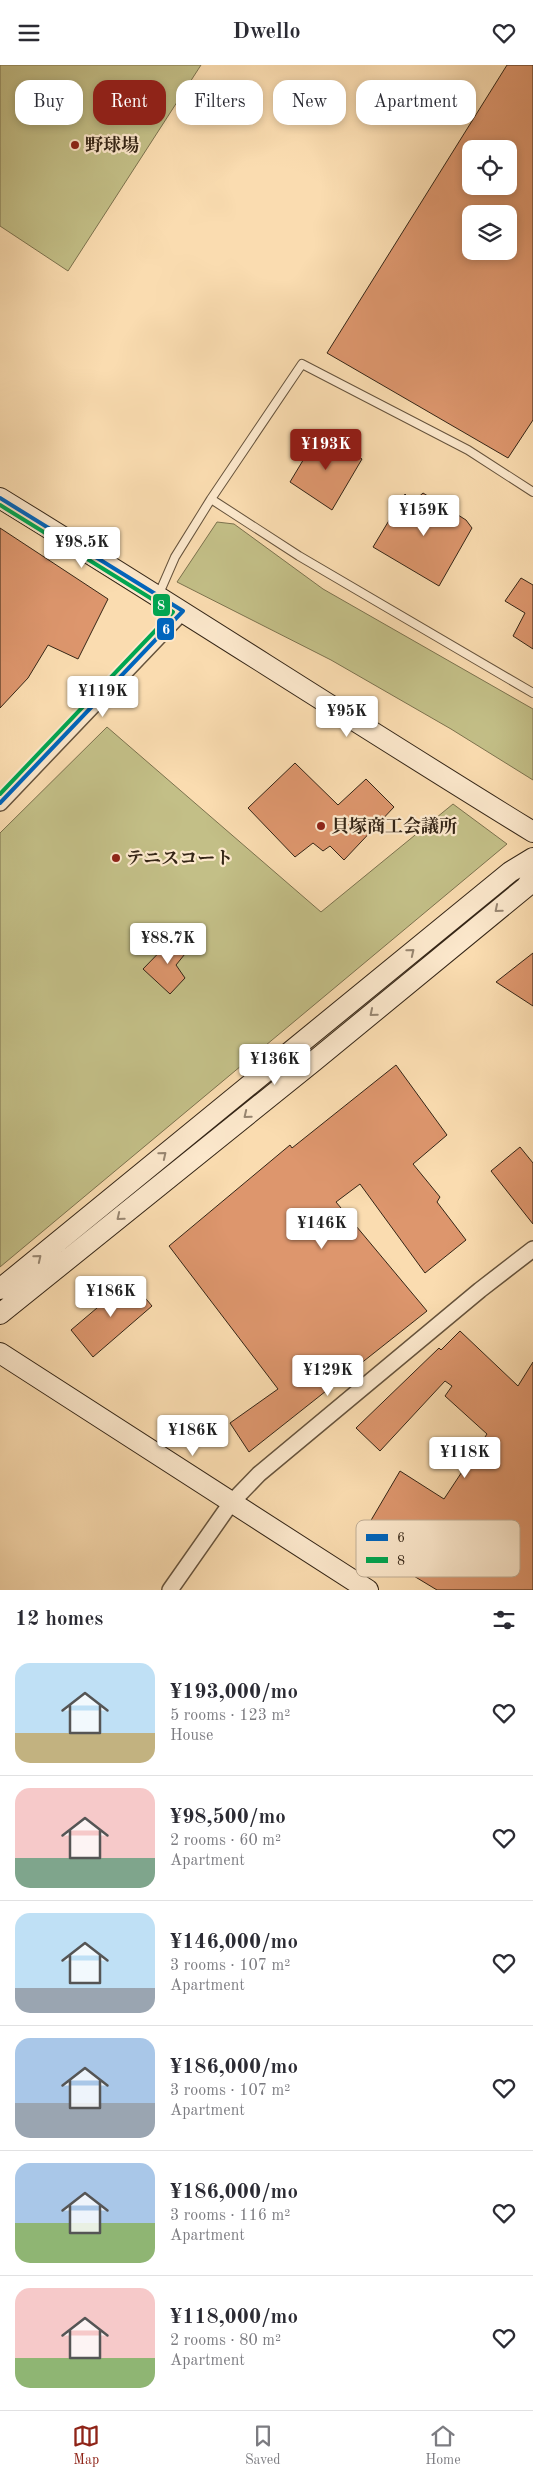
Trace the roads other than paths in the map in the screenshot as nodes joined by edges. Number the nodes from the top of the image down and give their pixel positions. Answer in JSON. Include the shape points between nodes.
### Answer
{"nodes":[{"id":1,"x":533,"y":492,"type":"edge"},
{"id":2,"x":0,"y":498,"type":"edge"},
{"id":3,"x":211,"y":499,"type":"junction"},
{"id":4,"x":158,"y":596,"type":"junction"},
{"id":5,"x":183,"y":611,"type":"junction"},
{"id":6,"x":533,"y":693,"type":"edge"},
{"id":7,"x":0,"y":803,"type":"edge"},
{"id":8,"x":533,"y":831,"type":"edge"},
{"id":9,"x":533,"y":858,"type":"edge"},
{"id":10,"x":533,"y":876,"type":"edge"},
{"id":11,"x":533,"y":1249,"type":"edge"},
{"id":12,"x":0,"y":1289,"type":"edge"},
{"id":13,"x":0,"y":1314,"type":"edge"},
{"id":14,"x":0,"y":1353,"type":"edge"},
{"id":15,"x":231,"y":1503,"type":"junction"},
{"id":16,"x":170,"y":1590,"type":"edge"},
{"id":17,"x":368,"y":1590,"type":"edge"}],
"edges":[{"from":1,"to":3,"type":"lane","via":[[468,450],[302,364]]},
{"from":2,"to":4,"type":"street"},
{"from":3,"to":4,"type":"lane","via":[[176,557]]},
{"from":3,"to":6,"type":"lane","via":[[298,556]]},
{"from":4,"to":5,"type":"street"},
{"from":5,"to":7,"type":"street"},
{"from":5,"to":8,"type":"street","via":[[374,735]]},
{"from":12,"to":9,"type":"street","one_way":true,"via":[[502,878]]},
{"from":10,"to":13,"type":"street","one_way":true,"via":[[526,887]]},
{"from":11,"to":15,"type":"street","via":[[259,1474]]},
{"from":14,"to":15,"type":"street"},
{"from":15,"to":16,"type":"street"},
{"from":15,"to":17,"type":"street"}]}
